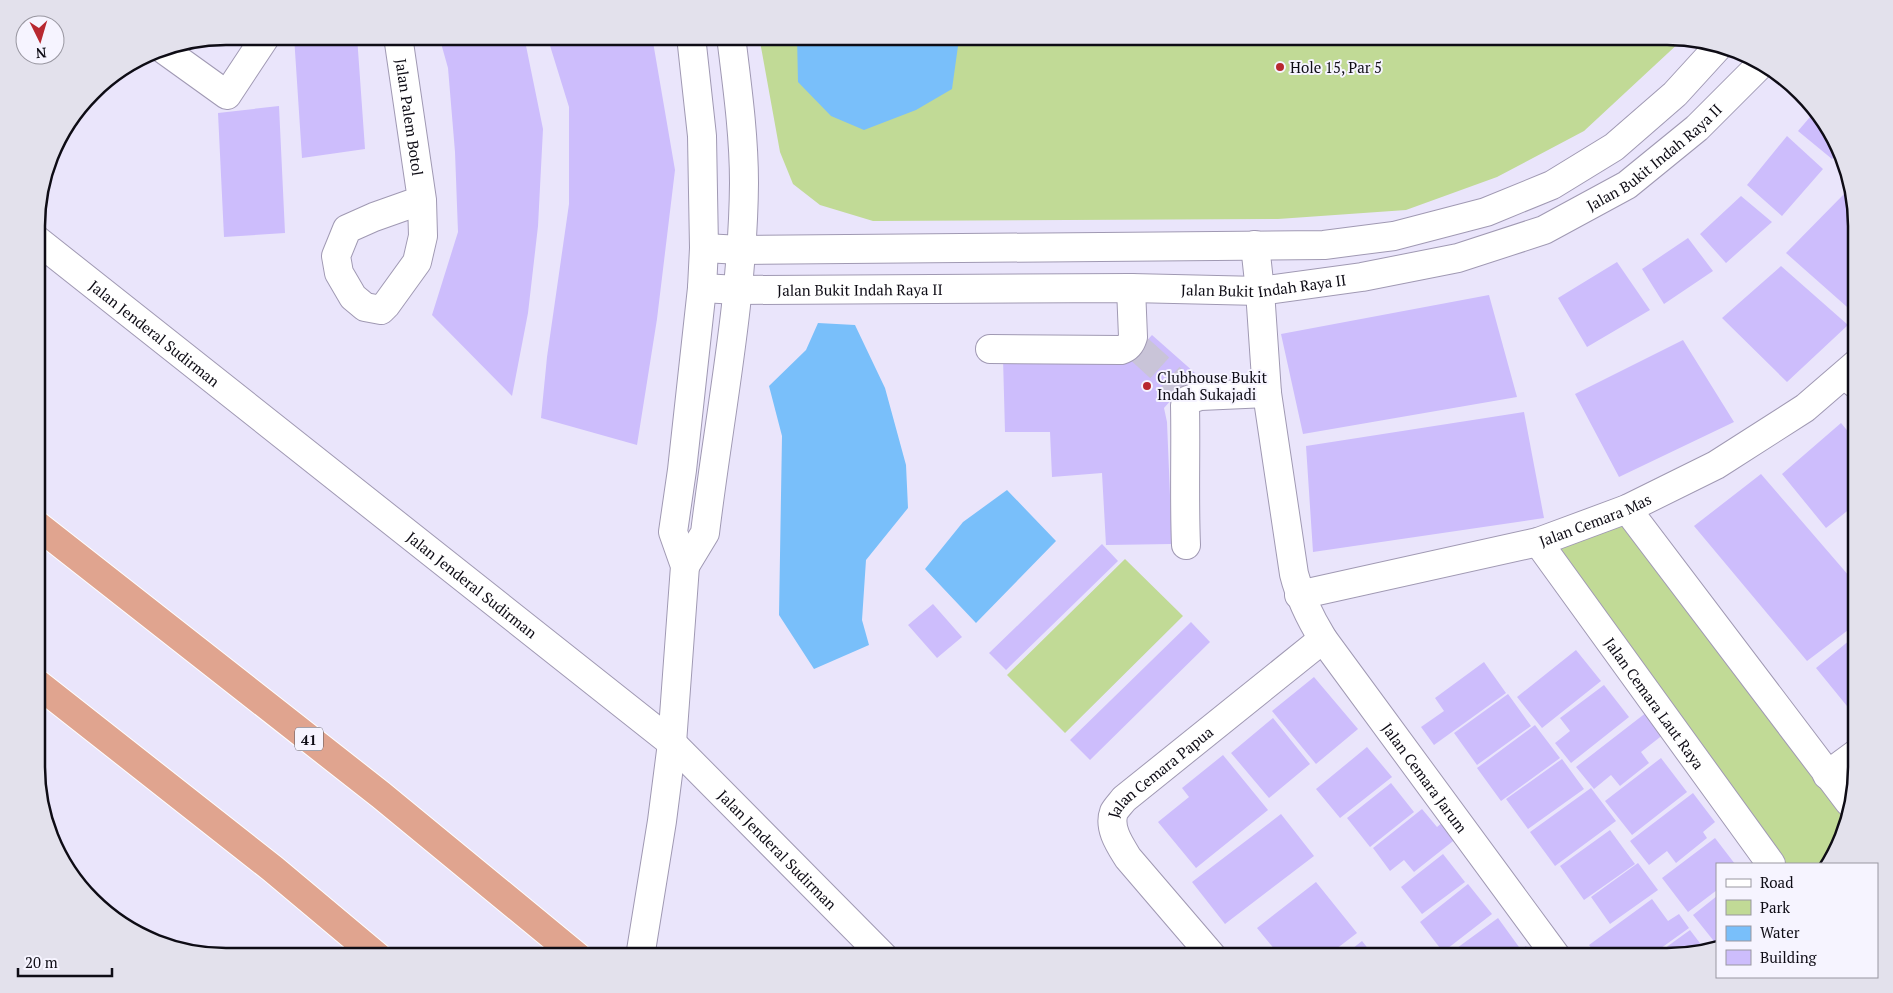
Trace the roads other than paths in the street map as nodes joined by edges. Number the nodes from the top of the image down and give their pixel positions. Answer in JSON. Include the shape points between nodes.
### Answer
{"nodes":[{"id":1,"x":260,"y":45,"type":"edge"},
{"id":2,"x":399,"y":45,"type":"edge"},
{"id":3,"x":692,"y":45,"type":"edge"},
{"id":4,"x":732,"y":45,"type":"edge"},
{"id":5,"x":1714,"y":51,"type":"edge"},
{"id":6,"x":170,"y":54,"type":"edge"},
{"id":7,"x":1757,"y":68,"type":"edge"},
{"id":8,"x":422,"y":200,"type":"dead end"},
{"id":9,"x":1255,"y":245,"type":"junction"},
{"id":10,"x":45,"y":246,"type":"edge"},
{"id":11,"x":704,"y":248,"type":"junction"},
{"id":12,"x":741,"y":250,"type":"junction"},
{"id":13,"x":702,"y":288,"type":"junction"},
{"id":14,"x":1131,"y":288,"type":"junction"},
{"id":15,"x":738,"y":290,"type":"junction"},
{"id":16,"x":1260,"y":291,"type":"junction"},
{"id":17,"x":990,"y":349,"type":"dead end"},
{"id":18,"x":1848,"y":380,"type":"edge"},
{"id":19,"x":1267,"y":393,"type":"junction"},
{"id":20,"x":1627,"y":510,"type":"junction"},
{"id":21,"x":45,"y":531,"type":"edge"},
{"id":22,"x":1538,"y":542,"type":"junction"},
{"id":23,"x":1186,"y":545,"type":"dead end"},
{"id":24,"x":685,"y":566,"type":"junction"},
{"id":25,"x":1299,"y":595,"type":"junction"},
{"id":26,"x":1323,"y":639,"type":"junction"},
{"id":27,"x":45,"y":690,"type":"edge"},
{"id":28,"x":672,"y":743,"type":"junction"},
{"id":29,"x":1848,"y":760,"type":"edge"},
{"id":30,"x":1827,"y":775,"type":"junction"},
{"id":31,"x":1845,"y":798,"type":"edge"},
{"id":32,"x":1770,"y":863,"type":"edge"},
{"id":33,"x":367,"y":948,"type":"edge"},
{"id":34,"x":567,"y":948,"type":"edge"},
{"id":35,"x":641,"y":948,"type":"edge"},
{"id":36,"x":875,"y":948,"type":"edge"},
{"id":37,"x":1205,"y":948,"type":"edge"},
{"id":38,"x":1550,"y":948,"type":"edge"}],
"edges":[{"from":1,"to":6,"type":"street","via":[[227,95]]},
{"from":2,"to":8,"type":"street","name":"Jalan Palem Botol"},
{"from":3,"to":11,"type":"street","via":[[702,136]]},
{"from":4,"to":12,"type":"street","via":[[744,182]]},
{"from":5,"to":9,"type":"street","via":[[1675,94],[1614,147],[1552,185],[1486,212],[1394,236],[1324,245]]},
{"from":7,"to":16,"type":"street","name":"Jalan Bukit Indah Raya II","via":[[1697,128],[1628,185],[1544,230],[1458,258],[1362,277]]},
{"from":9,"to":12,"type":"street"},
{"from":9,"to":16,"type":"street","name":"Jalan Cemara Jarum"},
{"from":10,"to":28,"type":"street","name":"Jalan Jenderal Sudirman"},
{"from":11,"to":12,"type":"street"},
{"from":11,"to":13,"type":"street"},
{"from":12,"to":15,"type":"street"},
{"from":13,"to":15,"type":"street","name":"Jalan Bukit Indah Raya II"},
{"from":13,"to":24,"type":"street","via":[[673,532]]},
{"from":14,"to":15,"type":"street","name":"Jalan Bukit Indah Raya II"},
{"from":14,"to":16,"type":"street","name":"Jalan Bukit Indah Raya II"},
{"from":14,"to":17,"type":"street","via":[[1135,346],[1121,350]]},
{"from":15,"to":24,"type":"street","via":[[705,533]]},
{"from":16,"to":19,"type":"street","name":"Jalan Cemara Jarum"},
{"from":18,"to":20,"type":"street","name":"Jalan Cemara Mas","via":[[1716,464]]},
{"from":19,"to":23,"type":"street","via":[[1187,393]]},
{"from":19,"to":25,"type":"street","name":"Jalan Cemara Jarum"},
{"from":20,"to":22,"type":"street","name":"Jalan Cemara Mas"},
{"from":20,"to":30,"type":"street"},
{"from":21,"to":34,"type":"highway","number":"41","via":[[381,795]]},
{"from":22,"to":25,"type":"street","name":"Jalan Cemara Mas"},
{"from":22,"to":32,"type":"street","name":"Jalan Cemara Laut Raya"},
{"from":24,"to":28,"type":"street"},
{"from":25,"to":26,"type":"street","name":"Jalan Cemara Jarum"},
{"from":26,"to":37,"type":"street","name":"Jalan Cemara Papua","via":[[1124,799],[1114,812],[1113,827],[1128,858]]},
{"from":26,"to":38,"type":"street","name":"Jalan Cemara Jarum"},
{"from":27,"to":33,"type":"highway","via":[[273,869]]},
{"from":28,"to":35,"type":"street"},
{"from":28,"to":36,"type":"street","name":"Jalan Jenderal Sudirman"},
{"from":29,"to":30,"type":"street"},
{"from":30,"to":31,"type":"street"}]}
